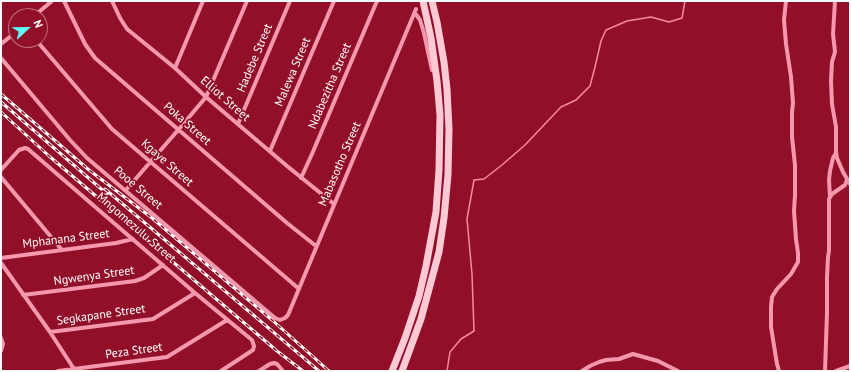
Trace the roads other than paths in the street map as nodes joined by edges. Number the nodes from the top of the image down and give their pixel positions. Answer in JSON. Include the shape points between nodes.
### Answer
{"nodes":[{"id":1,"x":52,"y":1,"type":"edge"},
{"id":2,"x":64,"y":1,"type":"edge"},
{"id":3,"x":112,"y":1,"type":"edge"},
{"id":4,"x":203,"y":1,"type":"edge"},
{"id":5,"x":247,"y":1,"type":"edge"},
{"id":6,"x":290,"y":1,"type":"edge"},
{"id":7,"x":334,"y":1,"type":"edge"},
{"id":8,"x":377,"y":1,"type":"edge"},
{"id":9,"x":424,"y":1,"type":"edge"},
{"id":10,"x":432,"y":1,"type":"edge"},
{"id":11,"x":786,"y":1,"type":"edge"},
{"id":12,"x":835,"y":1,"type":"edge"},
{"id":13,"x":44,"y":8,"type":"edge"},
{"id":14,"x":43,"y":48,"type":"edge"},
{"id":15,"x":1,"y":58,"type":"edge"},
{"id":16,"x":175,"y":68,"type":"junction"},
{"id":17,"x":437,"y":81,"type":"junction"},
{"id":18,"x":206,"y":97,"type":"junction"},
{"id":19,"x":238,"y":124,"type":"junction"},
{"id":20,"x":179,"y":129,"type":"junction"},
{"id":21,"x":270,"y":151,"type":"junction"},
{"id":22,"x":836,"y":152,"type":"junction"},
{"id":23,"x":150,"y":162,"type":"junction"},
{"id":24,"x":1,"y":170,"type":"edge"},
{"id":25,"x":1,"y":177,"type":"edge"},
{"id":26,"x":301,"y":178,"type":"junction"},
{"id":27,"x":847,"y":180,"type":"junction"},
{"id":28,"x":850,"y":184,"type":"edge"},
{"id":29,"x":126,"y":190,"type":"junction"},
{"id":30,"x":830,"y":198,"type":"junction"},
{"id":31,"x":334,"y":204,"type":"junction"},
{"id":32,"x":133,"y":239,"type":"junction"},
{"id":33,"x":316,"y":246,"type":"junction"},
{"id":34,"x":62,"y":250,"type":"junction"},
{"id":35,"x":1,"y":258,"type":"edge"},
{"id":36,"x":1,"y":263,"type":"edge"},
{"id":37,"x":163,"y":265,"type":"junction"},
{"id":38,"x":298,"y":288,"type":"junction"},
{"id":39,"x":195,"y":293,"type":"junction"},
{"id":40,"x":23,"y":295,"type":"junction"},
{"id":41,"x":276,"y":319,"type":"joint"},
{"id":42,"x":227,"y":320,"type":"junction"},
{"id":43,"x":50,"y":332,"type":"junction"},
{"id":44,"x":1,"y":338,"type":"edge"},
{"id":45,"x":1,"y":351,"type":"edge"},
{"id":46,"x":850,"y":366,"type":"edge"},
{"id":47,"x":74,"y":369,"type":"junction"},
{"id":48,"x":58,"y":371,"type":"edge"},
{"id":49,"x":222,"y":371,"type":"edge"},
{"id":50,"x":259,"y":371,"type":"edge"},
{"id":51,"x":283,"y":371,"type":"edge"},
{"id":52,"x":392,"y":371,"type":"edge"},
{"id":53,"x":402,"y":371,"type":"edge"},
{"id":54,"x":582,"y":371,"type":"edge"},
{"id":55,"x":678,"y":371,"type":"edge"},
{"id":56,"x":779,"y":371,"type":"edge"},
{"id":57,"x":825,"y":371,"type":"edge"},
{"id":58,"x":836,"y":371,"type":"edge"}],
"edges":[{"from":1,"to":13,"type":"street"},
{"from":2,"to":20,"type":"street","name":"Poka Street","via":[[93,56]]},
{"from":3,"to":16,"type":"street","name":"Elliot Street","via":[[127,29]]},
{"from":4,"to":16,"type":"street"},
{"from":5,"to":18,"type":"street"},
{"from":6,"to":19,"type":"street","name":"Hadebe Street"},
{"from":7,"to":21,"type":"street","name":"Malewa Street"},
{"from":8,"to":26,"type":"street","name":"Ndabezitha Street"},
{"from":9,"to":17,"type":"main road"},
{"from":10,"to":53,"type":"main road","via":[[447,89],[448,175],[439,252],[421,319]]},
{"from":11,"to":56,"type":"street","via":[[784,20],[793,103],[794,211],[798,262],[772,297],[771,327]]},
{"from":12,"to":22,"type":"street","via":[[835,52],[831,81]]},
{"from":14,"to":23,"type":"street","name":"Kgaye Street","via":[[112,129]]},
{"from":15,"to":29,"type":"street","name":"Pooe Street","via":[[85,156]]},
{"from":16,"to":18,"type":"street","name":"Elliot Street"},
{"from":17,"to":31,"type":"street","name":"Mabasotho Street","via":[[416,11]]},
{"from":17,"to":52,"type":"main road","via":[[440,137],[436,212],[419,296]]},
{"from":18,"to":19,"type":"street","name":"Elliot Street"},
{"from":18,"to":20,"type":"street"},
{"from":19,"to":21,"type":"street","name":"Elliot Street"},
{"from":20,"to":23,"type":"street"},
{"from":20,"to":33,"type":"street","name":"Poka Street"},
{"from":21,"to":26,"type":"street","name":"Elliot Street"},
{"from":22,"to":27,"type":"street"},
{"from":22,"to":30,"type":"street","via":[[830,171]]},
{"from":23,"to":29,"type":"street"},
{"from":23,"to":38,"type":"street","name":"Kgaye Street"},
{"from":24,"to":32,"type":"street","name":"Mngomezulu Street","via":[[19,150],[27,148]]},
{"from":25,"to":34,"type":"street"},
{"from":26,"to":31,"type":"street","name":"Elliot Street"},
{"from":27,"to":28,"type":"street"},
{"from":27,"to":30,"type":"street"},
{"from":29,"to":41,"type":"street","name":"Pooe Street"},
{"from":30,"to":57,"type":"street"},
{"from":31,"to":33,"type":"street","name":"Mabasotho Street"},
{"from":32,"to":34,"type":"street","name":"Mphanana Street"},
{"from":32,"to":37,"type":"street","name":"Mngomezulu Street"},
{"from":33,"to":38,"type":"street","name":"Mabasotho Street"},
{"from":34,"to":35,"type":"street","name":"Mphanana Street"},
{"from":36,"to":40,"type":"street"},
{"from":37,"to":39,"type":"street","name":"Mngomezulu Street"},
{"from":37,"to":40,"type":"street","name":"Ngwenya Street","via":[[135,281]]},
{"from":38,"to":41,"type":"street","name":"Mabasotho Street","via":[[286,318]]},
{"from":39,"to":42,"type":"street","name":"Mngomezulu Street"},
{"from":39,"to":43,"type":"street","name":"Segkapane Street","via":[[153,319]]},
{"from":40,"to":43,"type":"street"},
{"from":42,"to":47,"type":"street","name":"Peza Street","via":[[167,357]]},
{"from":42,"to":49,"type":"street","name":"Mngomezulu Street","via":[[252,340],[254,348]]},
{"from":43,"to":47,"type":"street"},
{"from":44,"to":45,"type":"street"},
{"from":46,"to":58,"type":"street"},
{"from":47,"to":48,"type":"street","name":"Peza Street"},
{"from":50,"to":51,"type":"street","via":[[270,364],[276,364]]},
{"from":54,"to":55,"type":"street","via":[[599,362],[633,354],[658,361]]}]}
